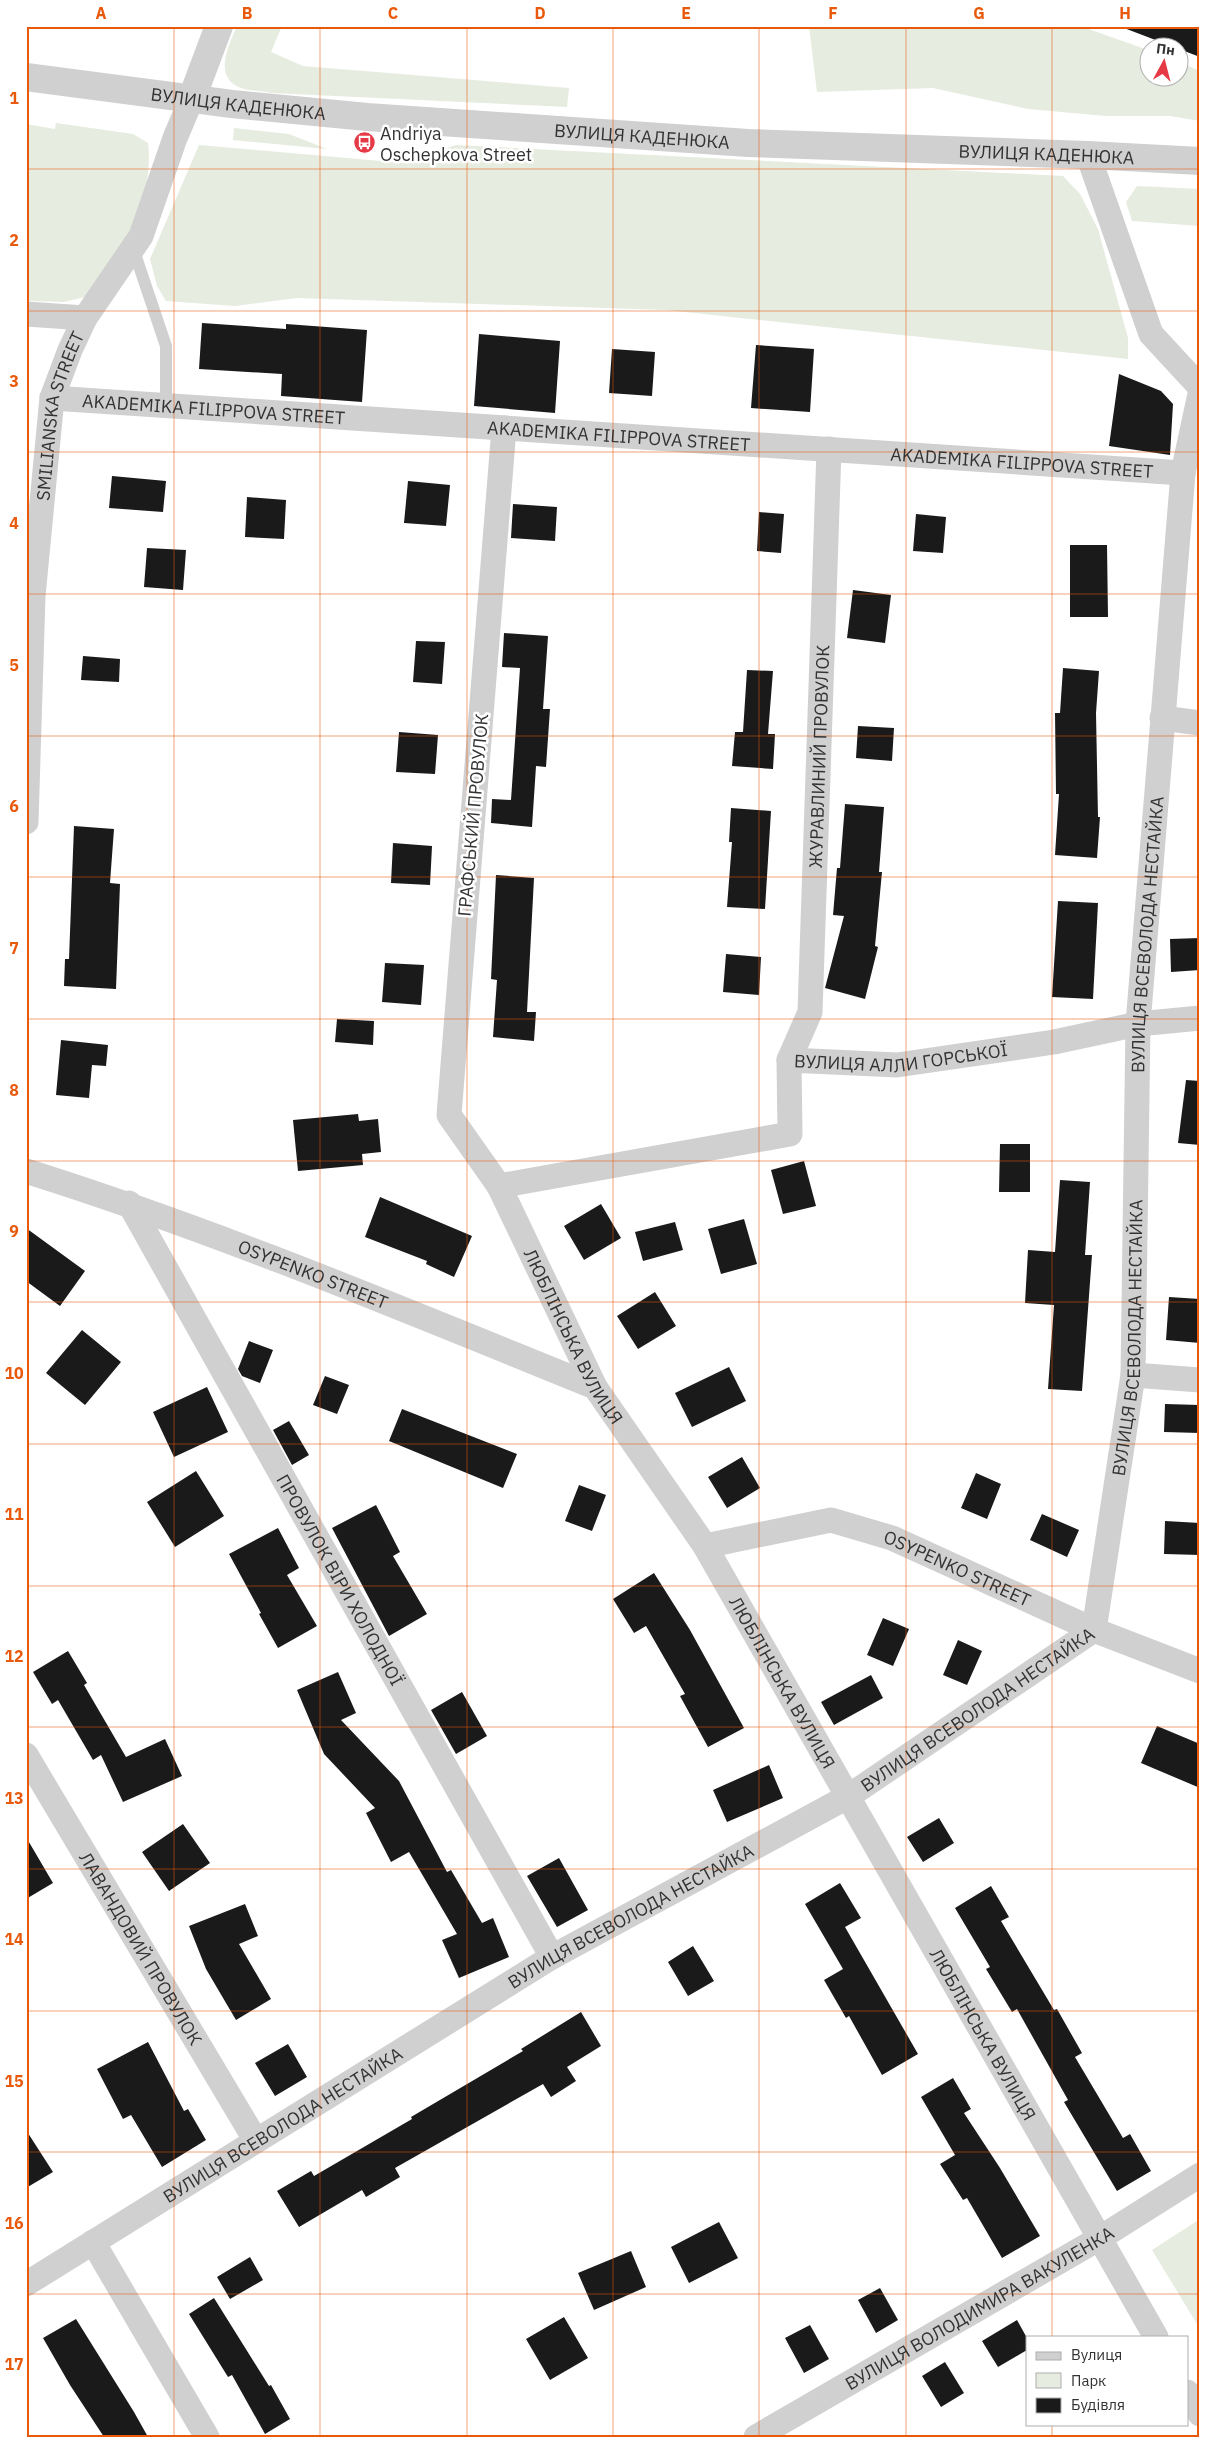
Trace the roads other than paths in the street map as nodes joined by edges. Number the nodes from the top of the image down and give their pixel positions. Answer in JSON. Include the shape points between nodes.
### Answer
{"nodes":[{"id":1,"x":219,"y":26,"type":"edge"},
{"id":2,"x":26,"y":77,"type":"edge"},
{"id":3,"x":192,"y":98,"type":"junction"},
{"id":4,"x":1088,"y":154,"type":"junction"},
{"id":5,"x":1200,"y":161,"type":"edge"},
{"id":6,"x":134,"y":248,"type":"junction"},
{"id":7,"x":26,"y":314,"type":"edge"},
{"id":8,"x":85,"y":318,"type":"junction"},
{"id":9,"x":1200,"y":387,"type":"edge"},
{"id":10,"x":1200,"y":394,"type":"edge"},
{"id":11,"x":52,"y":398,"type":"junction"},
{"id":12,"x":166,"y":406,"type":"junction"},
{"id":13,"x":504,"y":428,"type":"junction"},
{"id":14,"x":829,"y":450,"type":"junction"},
{"id":15,"x":1183,"y":473,"type":"junction"},
{"id":16,"x":30,"y":596,"type":"edge"},
{"id":17,"x":1162,"y":718,"type":"junction"},
{"id":18,"x":1200,"y":723,"type":"edge"},
{"id":19,"x":26,"y":822,"type":"edge"},
{"id":20,"x":1200,"y":1018,"type":"edge"},
{"id":21,"x":1138,"y":1024,"type":"junction"},
{"id":22,"x":789,"y":1060,"type":"junction"},
{"id":23,"x":26,"y":1171,"type":"edge"},
{"id":24,"x":499,"y":1186,"type":"junction"},
{"id":25,"x":129,"y":1203,"type":"junction"},
{"id":26,"x":1133,"y":1375,"type":"junction"},
{"id":27,"x":1200,"y":1380,"type":"edge"},
{"id":28,"x":595,"y":1387,"type":"junction"},
{"id":29,"x":704,"y":1546,"type":"junction"},
{"id":30,"x":1094,"y":1630,"type":"junction"},
{"id":31,"x":1200,"y":1671,"type":"edge"},
{"id":32,"x":26,"y":1755,"type":"edge"},
{"id":33,"x":849,"y":1796,"type":"junction"},
{"id":34,"x":552,"y":1957,"type":"junction"},
{"id":35,"x":256,"y":2141,"type":"junction"},
{"id":36,"x":1200,"y":2176,"type":"edge"},
{"id":37,"x":1100,"y":2238,"type":"junction"},
{"id":38,"x":93,"y":2242,"type":"junction"},
{"id":39,"x":26,"y":2284,"type":"edge"},
{"id":40,"x":1155,"y":2336,"type":"edge"},
{"id":41,"x":1188,"y":2394,"type":"edge"},
{"id":42,"x":1200,"y":2414,"type":"edge"},
{"id":43,"x":207,"y":2437,"type":"edge"},
{"id":44,"x":756,"y":2437,"type":"edge"}],
"edges":[{"from":1,"to":3,"type":"street"},
{"from":2,"to":3,"type":"street","name":"ВУЛИЦЯ КАДЕНЮКА"},
{"from":3,"to":4,"type":"street","name":"ВУЛИЦЯ КАДЕНЮКА","via":[[367,117],[748,143]]},
{"from":3,"to":6,"type":"street","name":"SMILIANSKA STREET"},
{"from":4,"to":5,"type":"street","name":"ВУЛИЦЯ КАДЕНЮКА"},
{"from":4,"to":9,"type":"street","via":[[1151,334]]},
{"from":6,"to":8,"type":"street","name":"SMILIANSKA STREET"},
{"from":6,"to":12,"type":"lane","via":[[166,346]]},
{"from":7,"to":8,"type":"street"},
{"from":8,"to":11,"type":"street","name":"SMILIANSKA STREET"},
{"from":10,"to":15,"type":"street","name":"ВУЛИЦЯ ВСЕВОЛОДА НЕСТАЙКА"},
{"from":11,"to":12,"type":"street","name":"AKADEMIKA FILIPPOVA STREET"},
{"from":11,"to":16,"type":"street","name":"SMILIANSKA STREET"},
{"from":12,"to":13,"type":"street","name":"AKADEMIKA FILIPPOVA STREET"},
{"from":13,"to":14,"type":"street","name":"AKADEMIKA FILIPPOVA STREET"},
{"from":13,"to":24,"type":"street","name":"ГРАФСЬКИЙ ПРОВУЛОК","via":[[449,1115]]},
{"from":14,"to":15,"type":"street","name":"AKADEMIKA FILIPPOVA STREET"},
{"from":14,"to":22,"type":"street","name":"ЖУРАВЛИНИЙ ПРОВУЛОК","via":[[810,1012]]},
{"from":15,"to":17,"type":"street","name":"ВУЛИЦЯ ВСЕВОЛОДА НЕСТАЙКА"},
{"from":16,"to":19,"type":"street","name":"SMILIANSKA STREET"},
{"from":17,"to":18,"type":"street"},
{"from":17,"to":21,"type":"street","name":"ВУЛИЦЯ ВСЕВОЛОДА НЕСТАЙКА"},
{"from":20,"to":21,"type":"street","name":"ВУЛИЦЯ АЛЛИ ГОРСЬКОЇ"},
{"from":21,"to":22,"type":"street","name":"ВУЛИЦЯ АЛЛИ ГОРСЬКОЇ","via":[[1054,1042],[898,1065]]},
{"from":21,"to":26,"type":"street","name":"ВУЛИЦЯ ВСЕВОЛОДА НЕСТАЙКА"},
{"from":22,"to":24,"type":"street","name":"ВУЛИЦЯ АЛЛИ ГОРСЬКОЇ","via":[[790,1134]]},
{"from":23,"to":25,"type":"street","name":"OSYPENKO STREET"},
{"from":24,"to":28,"type":"street","name":"ЛЮБЛІНСЬКА ВУЛИЦЯ"},
{"from":25,"to":28,"type":"street","name":"OSYPENKO STREET"},
{"from":25,"to":34,"type":"street","name":"ПРОВУЛОК ВІРИ ХОЛОДНОЇ"},
{"from":26,"to":27,"type":"street"},
{"from":26,"to":30,"type":"street","name":"ВУЛИЦЯ ВСЕВОЛОДА НЕСТАЙКА"},
{"from":28,"to":29,"type":"street","name":"ЛЮБЛІНСЬКА ВУЛИЦЯ"},
{"from":29,"to":30,"type":"street","name":"OSYPENKO STREET","via":[[831,1520],[892,1538]]},
{"from":29,"to":33,"type":"street","name":"ЛЮБЛІНСЬКА ВУЛИЦЯ"},
{"from":30,"to":31,"type":"street","name":"OSYPENKO STREET"},
{"from":30,"to":33,"type":"street","name":"ВУЛИЦЯ ВСЕВОЛОДА НЕСТАЙКА"},
{"from":32,"to":35,"type":"street","name":"ЛАВАНДОВИЙ ПРОВУЛОК"},
{"from":33,"to":34,"type":"street","name":"ВУЛИЦЯ ВСЕВОЛОДА НЕСТАЙКА"},
{"from":33,"to":37,"type":"street","name":"ЛЮБЛІНСЬКА ВУЛИЦЯ"},
{"from":34,"to":35,"type":"street","name":"ВУЛИЦЯ ВСЕВОЛОДА НЕСТАЙКА"},
{"from":35,"to":38,"type":"street","name":"ВУЛИЦЯ ВСЕВОЛОДА НЕСТАЙКА"},
{"from":36,"to":37,"type":"street","name":"ВУЛИЦЯ ВОЛОДИМИРА ВАКУЛЕНКА"},
{"from":37,"to":40,"type":"street","name":"ЛЮБЛІНСЬКА ВУЛИЦЯ"},
{"from":37,"to":44,"type":"street","name":"ВУЛИЦЯ ВОЛОДИМИРА ВАКУЛЕНКА"},
{"from":38,"to":39,"type":"street","name":"ВУЛИЦЯ ВСЕВОЛОДА НЕСТАЙКА"},
{"from":38,"to":43,"type":"street"},
{"from":41,"to":42,"type":"street"}]}
